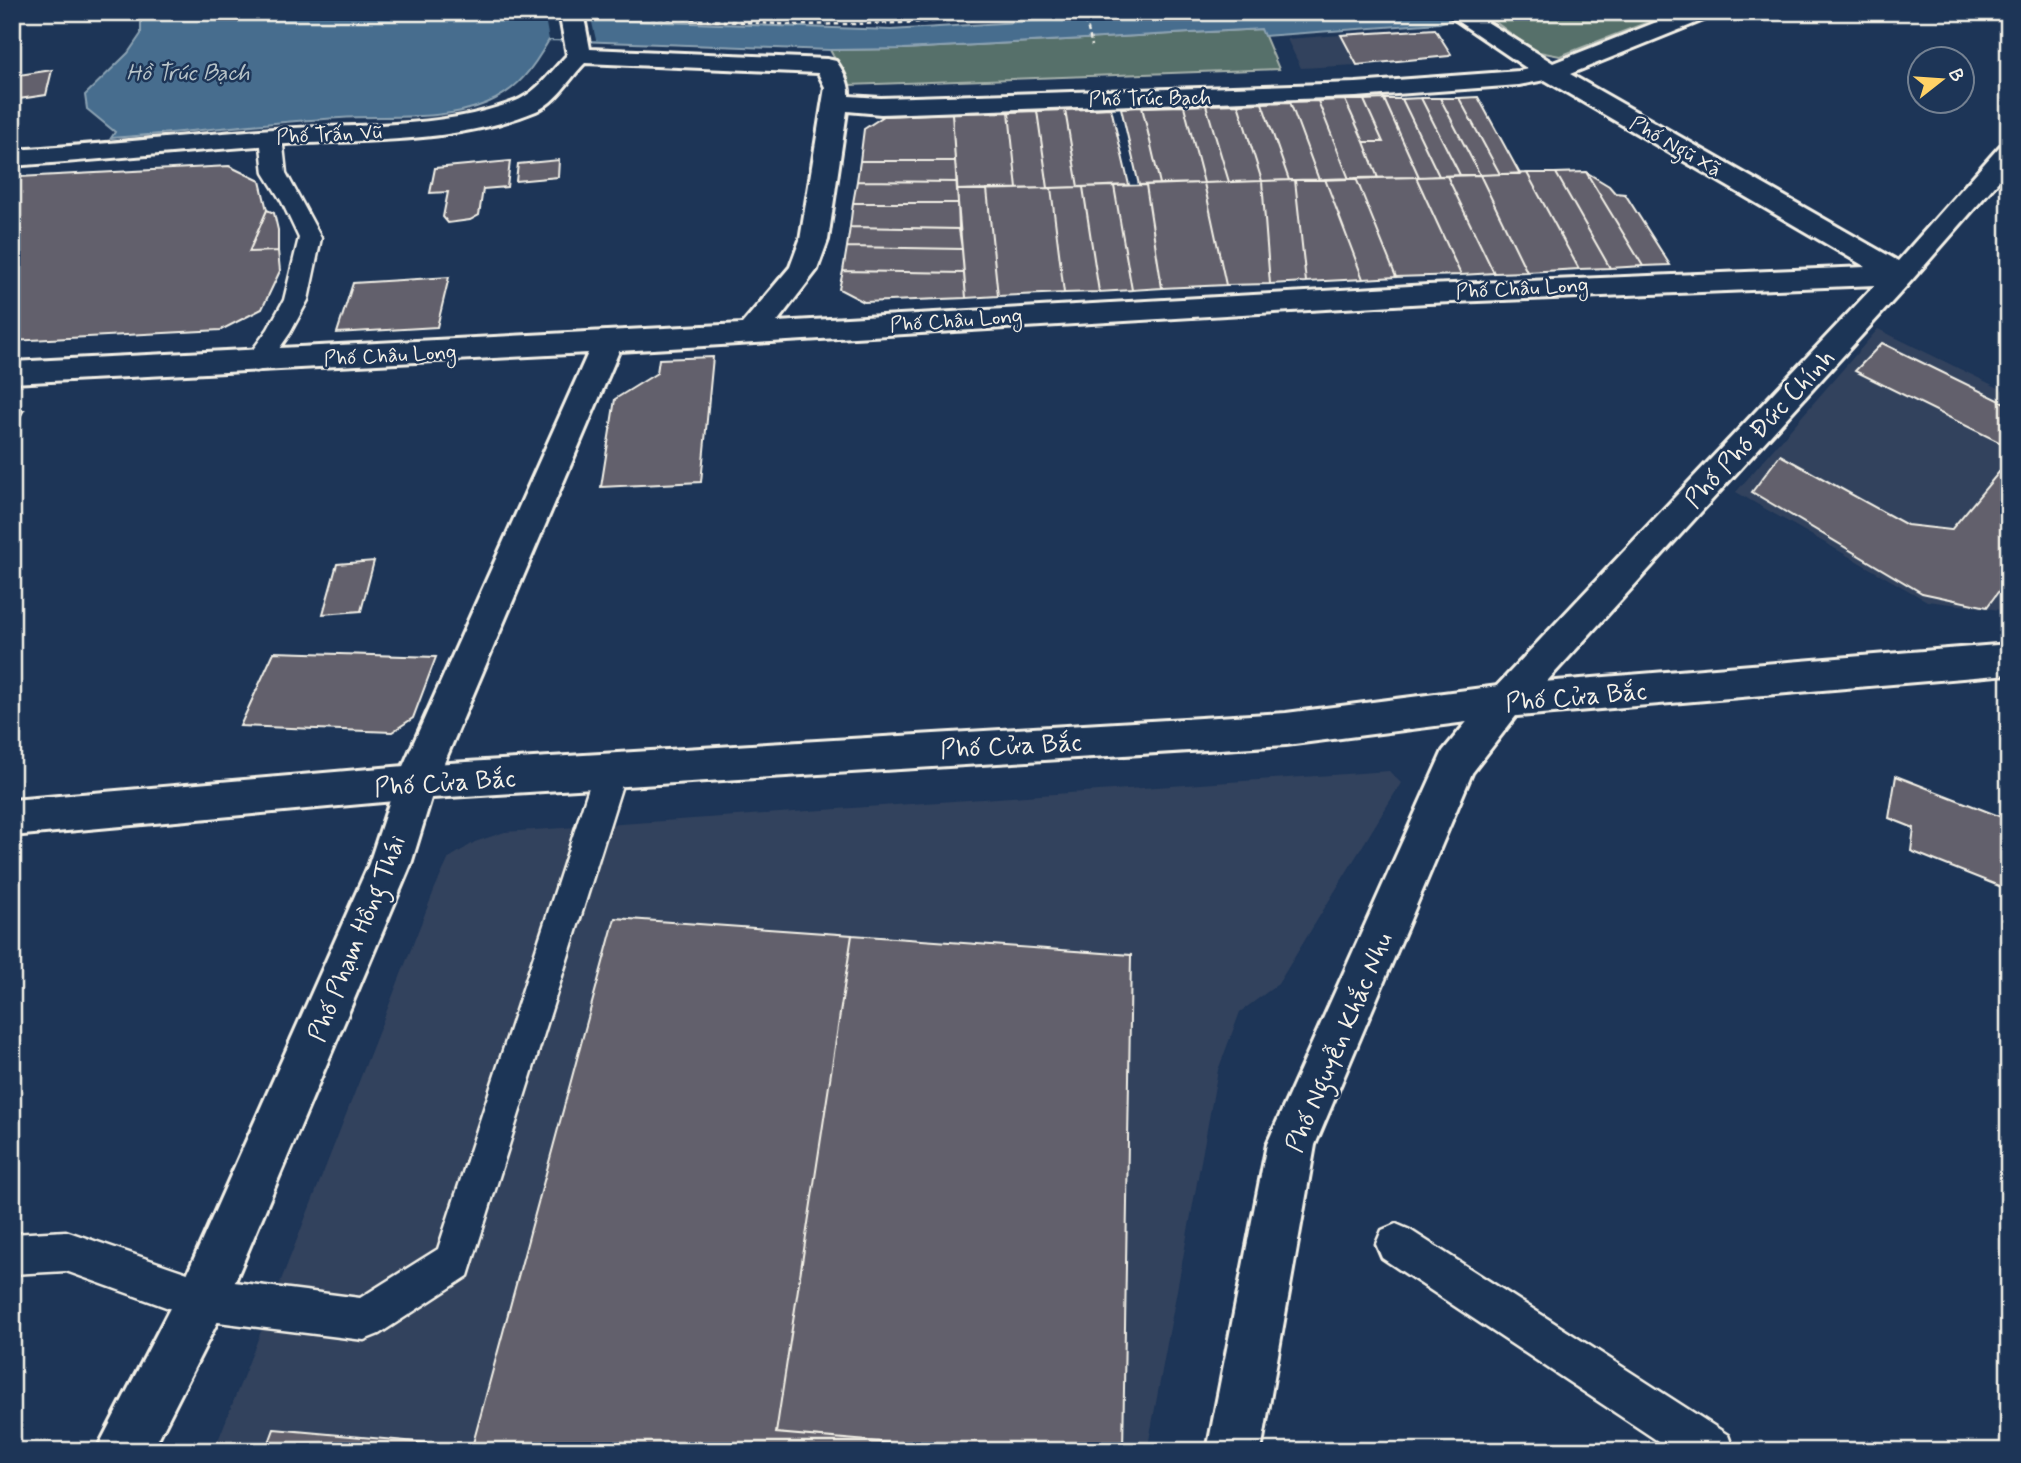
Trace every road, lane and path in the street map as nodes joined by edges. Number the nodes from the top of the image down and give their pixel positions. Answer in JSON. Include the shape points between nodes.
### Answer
{"nodes":[{"id":1,"x":1092,"y":12,"type":"edge"},
{"id":2,"x":1703,"y":12,"type":"edge"},
{"id":3,"x":572,"y":13,"type":"edge"},
{"id":4,"x":1084,"y":13,"type":"edge"},
{"id":5,"x":1463,"y":17,"type":"edge"},
{"id":6,"x":1091,"y":46,"type":"dead end"},
{"id":7,"x":579,"y":56,"type":"junction"},
{"id":8,"x":1551,"y":73,"type":"junction"},
{"id":9,"x":836,"y":103,"type":"junction"},
{"id":10,"x":271,"y":137,"type":"junction"},
{"id":11,"x":2009,"y":152,"type":"edge"},
{"id":12,"x":12,"y":158,"type":"edge"},
{"id":13,"x":1901,"y":275,"type":"junction"},
{"id":14,"x":751,"y":333,"type":"junction"},
{"id":15,"x":608,"y":341,"type":"junction"},
{"id":16,"x":256,"y":363,"type":"junction"},
{"id":17,"x":12,"y":373,"type":"edge"},
{"id":18,"x":2009,"y":659,"type":"edge"},
{"id":19,"x":1506,"y":701,"type":"junction"},
{"id":20,"x":610,"y":772,"type":"junction"},
{"id":21,"x":416,"y":782,"type":"junction"},
{"id":22,"x":12,"y":818,"type":"edge"},
{"id":23,"x":1396,"y":1244,"type":"dead end"},
{"id":24,"x":12,"y":1254,"type":"edge"},
{"id":25,"x":202,"y":1299,"type":"junction"},
{"id":26,"x":123,"y":1451,"type":"edge"},
{"id":27,"x":1234,"y":1451,"type":"edge"},
{"id":28,"x":1712,"y":1451,"type":"edge"}],
"edges":[{"from":1,"to":4,"type":"path"},
{"from":2,"to":8,"type":"street","name":"Phố Trúc Bạch"},
{"from":3,"to":4,"type":"path","via":[[797,25]]},
{"from":3,"to":7,"type":"street"},
{"from":4,"to":6,"type":"path"},
{"from":5,"to":8,"type":"street","name":"Phố Ngũ Xã"},
{"from":7,"to":9,"type":"street","via":[[827,66],[837,87]]},
{"from":7,"to":10,"type":"street","name":"Phố Trấn Vũ","via":[[552,88],[528,106],[434,127]]},
{"from":8,"to":9,"type":"street","name":"Phố Trúc Bạch","via":[[1488,82],[1189,98],[881,106]]},
{"from":8,"to":13,"type":"street","name":"Phố Ngũ Xã"},
{"from":9,"to":14,"type":"street","via":[[814,240],[803,270]]},
{"from":10,"to":12,"type":"street","name":"Phố Trấn Vũ"},
{"from":10,"to":16,"type":"lane","via":[[275,173],[310,238],[296,300]]},
{"from":11,"to":13,"type":"street","name":"Phố Phó Đức Chính"},
{"from":13,"to":14,"type":"street","name":"Phố Châu Long","via":[[1633,282]]},
{"from":13,"to":19,"type":"street","name":"Phố Phó Đức Chính"},
{"from":14,"to":15,"type":"street","name":"Phố Châu Long"},
{"from":15,"to":16,"type":"street","name":"Phố Châu Long"},
{"from":15,"to":21,"type":"street","name":"Phố Phạm Hồng Thái"},
{"from":16,"to":17,"type":"street","name":"Phố Châu Long"},
{"from":18,"to":19,"type":"street","name":"Phố Cửa Bắc"},
{"from":19,"to":20,"type":"street","name":"Phố Cửa Bắc","via":[[1286,729]]},
{"from":19,"to":27,"type":"street","name":"Phố Nguyễn Khắc Nhu","via":[[1457,763],[1291,1144]]},
{"from":20,"to":21,"type":"street","name":"Phố Cửa Bắc"},
{"from":20,"to":25,"type":"lane","via":[[454,1262],[364,1319]]},
{"from":21,"to":22,"type":"street","name":"Phố Cửa Bắc"},
{"from":21,"to":25,"type":"street","name":"Phố Phạm Hồng Thái","via":[[390,864]]},
{"from":23,"to":28,"type":"lane"},
{"from":24,"to":25,"type":"lane","via":[[66,1251]]},
{"from":25,"to":26,"type":"street","name":"Phố Phạm Hồng Thái"}]}
